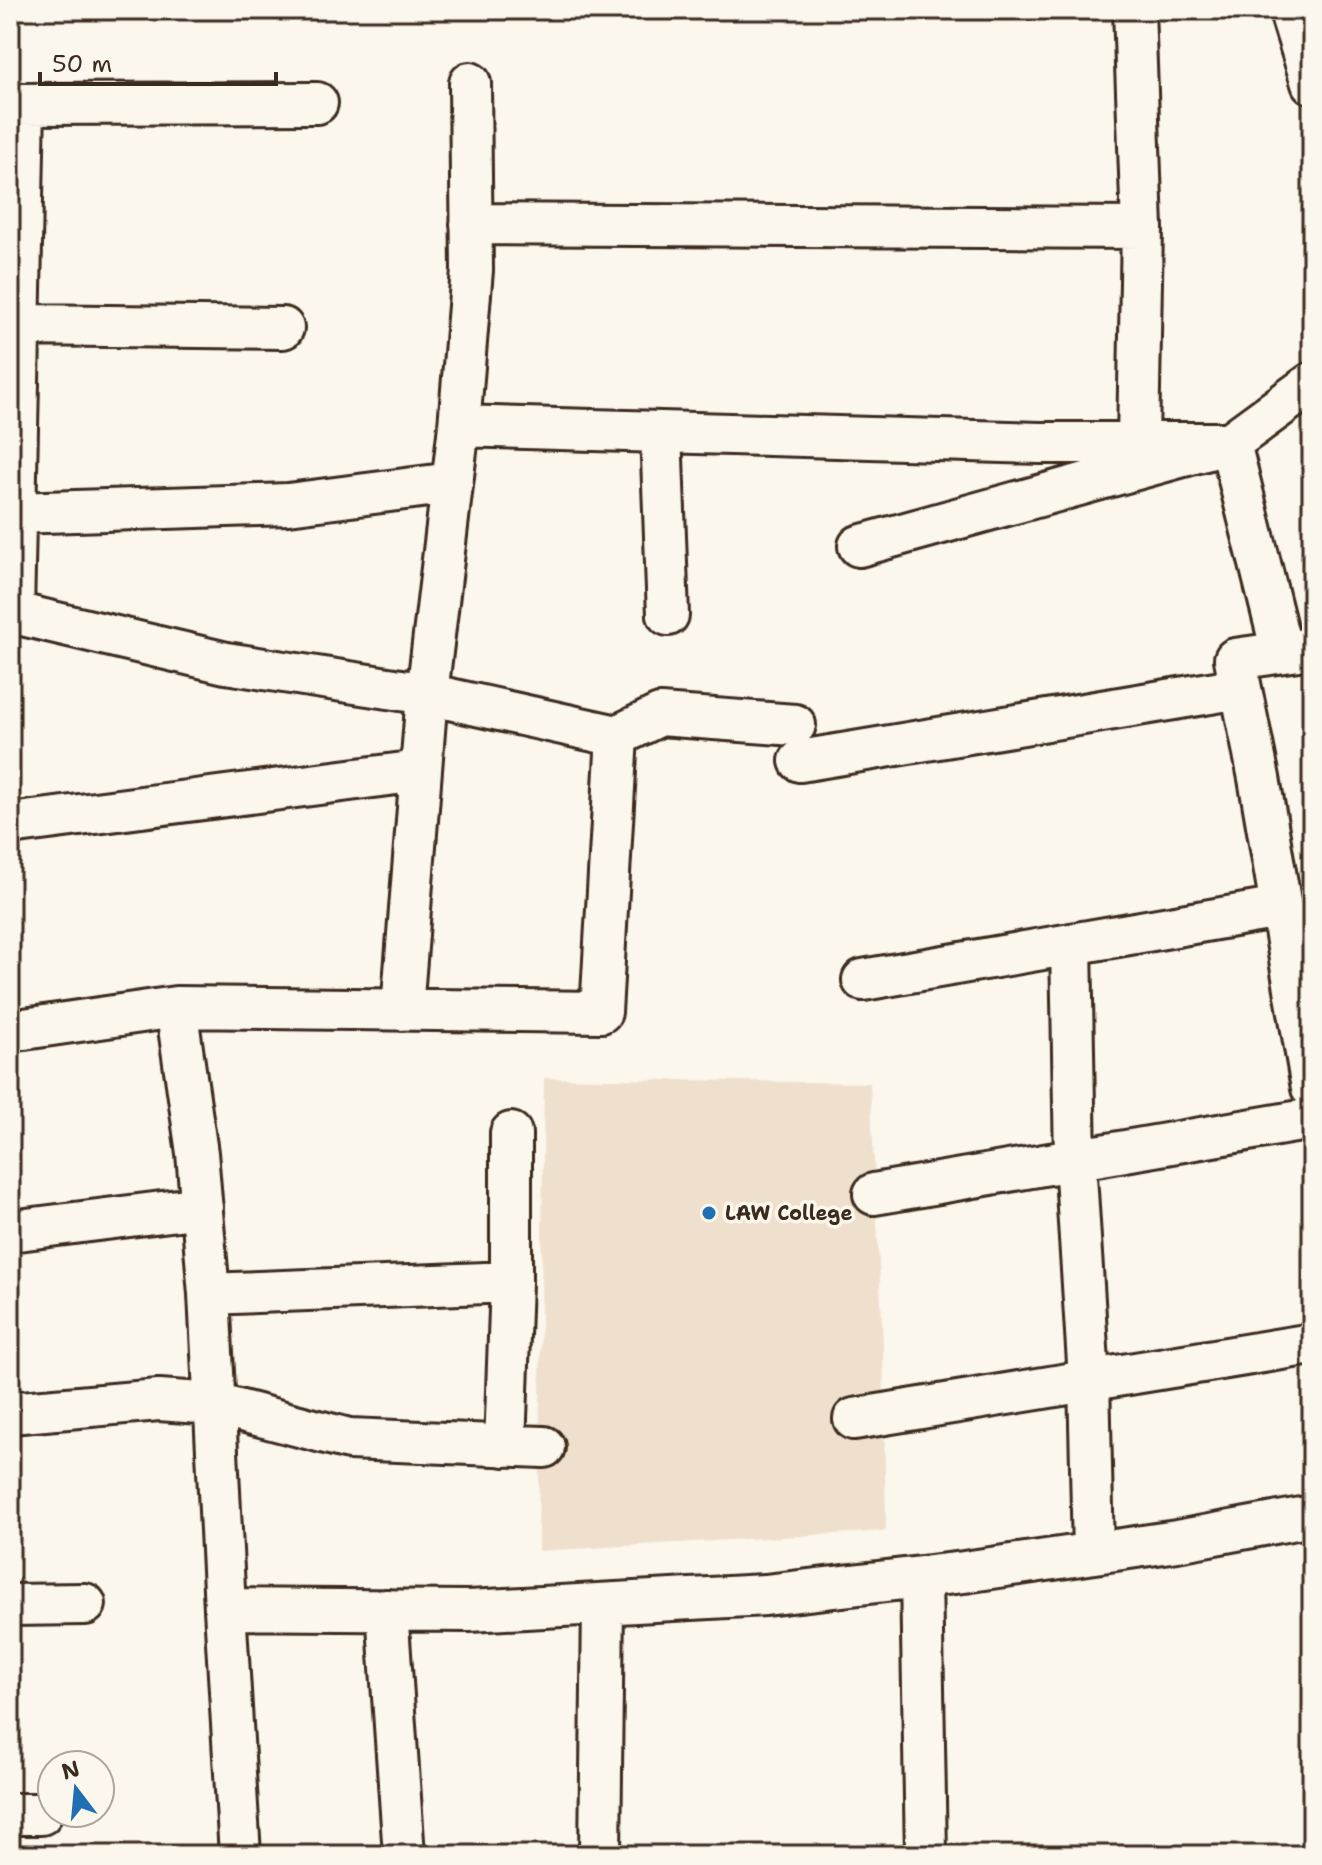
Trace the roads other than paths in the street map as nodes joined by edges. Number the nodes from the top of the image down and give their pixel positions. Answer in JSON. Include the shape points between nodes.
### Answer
{"nodes":[{"id":1,"x":1134,"y":10,"type":"edge"},
{"id":2,"x":1292,"y":18,"type":"dead end"},
{"id":3,"x":470,"y":83,"type":"dead end"},
{"id":4,"x":1312,"y":83,"type":"edge"},
{"id":5,"x":317,"y":103,"type":"dead end"},
{"id":6,"x":17,"y":104,"type":"edge"},
{"id":7,"x":471,"y":224,"type":"junction"},
{"id":8,"x":1142,"y":228,"type":"junction"},
{"id":9,"x":19,"y":325,"type":"junction"},
{"id":10,"x":283,"y":328,"type":"dead end"},
{"id":11,"x":1312,"y":383,"type":"edge"},
{"id":12,"x":459,"y":426,"type":"junction"},
{"id":13,"x":661,"y":432,"type":"junction"},
{"id":14,"x":1138,"y":441,"type":"junction"},
{"id":15,"x":1230,"y":443,"type":"junction"},
{"id":16,"x":452,"y":483,"type":"junction"},
{"id":17,"x":15,"y":513,"type":"junction"},
{"id":18,"x":859,"y":546,"type":"dead end"},
{"id":19,"x":12,"y":613,"type":"edge"},
{"id":20,"x":668,"y":615,"type":"dead end"},
{"id":21,"x":1297,"y":650,"type":"edge"},
{"id":22,"x":1240,"y":688,"type":"junction"},
{"id":23,"x":427,"y":694,"type":"junction"},
{"id":24,"x":617,"y":736,"type":"junction"},
{"id":25,"x":419,"y":771,"type":"junction"},
{"id":26,"x":10,"y":824,"type":"edge"},
{"id":27,"x":1280,"y":908,"type":"junction"},
{"id":28,"x":1071,"y":944,"type":"junction"},
{"id":29,"x":863,"y":980,"type":"dead end"},
{"id":30,"x":176,"y":1007,"type":"junction"},
{"id":31,"x":402,"y":1010,"type":"junction"},
{"id":32,"x":10,"y":1031,"type":"edge"},
{"id":33,"x":1312,"y":1088,"type":"edge"},
{"id":34,"x":1312,"y":1119,"type":"edge"},
{"id":35,"x":511,"y":1133,"type":"dead end"},
{"id":36,"x":1075,"y":1160,"type":"junction"},
{"id":37,"x":874,"y":1194,"type":"dead end"},
{"id":38,"x":202,"y":1207,"type":"junction"},
{"id":39,"x":10,"y":1231,"type":"edge"},
{"id":40,"x":511,"y":1282,"type":"junction"},
{"id":41,"x":209,"y":1294,"type":"junction"},
{"id":42,"x":1312,"y":1344,"type":"edge"},
{"id":43,"x":1089,"y":1379,"type":"junction"},
{"id":44,"x":215,"y":1404,"type":"junction"},
{"id":45,"x":10,"y":1413,"type":"edge"},
{"id":46,"x":854,"y":1419,"type":"dead end"},
{"id":47,"x":1312,"y":1516,"type":"edge"},
{"id":48,"x":1093,"y":1553,"type":"junction"},
{"id":49,"x":921,"y":1577,"type":"junction"},
{"id":50,"x":85,"y":1604,"type":"dead end"},
{"id":51,"x":603,"y":1604,"type":"junction"},
{"id":52,"x":10,"y":1605,"type":"edge"},
{"id":53,"x":225,"y":1609,"type":"junction"},
{"id":54,"x":387,"y":1610,"type":"junction"},
{"id":55,"x":240,"y":1855,"type":"edge"},
{"id":56,"x":404,"y":1855,"type":"edge"},
{"id":57,"x":600,"y":1855,"type":"edge"},
{"id":58,"x":926,"y":1855,"type":"edge"}],
"edges":[{"from":1,"to":8,"type":"street"},
{"from":2,"to":4,"type":"street"},
{"from":3,"to":7,"type":"street"},
{"from":5,"to":6,"type":"street"},
{"from":6,"to":9,"type":"street"},
{"from":7,"to":8,"type":"street"},
{"from":7,"to":12,"type":"street"},
{"from":8,"to":14,"type":"street"},
{"from":9,"to":10,"type":"street"},
{"from":9,"to":17,"type":"street"},
{"from":11,"to":15,"type":"street"},
{"from":12,"to":13,"type":"street"},
{"from":12,"to":16,"type":"street"},
{"from":13,"to":14,"type":"street"},
{"from":13,"to":20,"type":"street"},
{"from":14,"to":15,"type":"street"},
{"from":15,"to":18,"type":"street"},
{"from":15,"to":21,"type":"street"},
{"from":16,"to":17,"type":"street","via":[[288,504]]},
{"from":16,"to":23,"type":"street"},
{"from":17,"to":19,"type":"street"},
{"from":19,"to":23,"type":"street","via":[[226,663]]},
{"from":21,"to":22,"type":"street","via":[[1235,659]]},
{"from":22,"to":24,"type":"street","via":[[798,743],[660,715]]},
{"from":22,"to":27,"type":"street"},
{"from":23,"to":24,"type":"street"},
{"from":23,"to":25,"type":"street"},
{"from":24,"to":31,"type":"street","via":[[601,1012]]},
{"from":25,"to":26,"type":"street"},
{"from":25,"to":31,"type":"street"},
{"from":27,"to":28,"type":"street"},
{"from":27,"to":33,"type":"street"},
{"from":28,"to":29,"type":"street"},
{"from":28,"to":36,"type":"street"},
{"from":30,"to":31,"type":"street"},
{"from":30,"to":32,"type":"street"},
{"from":30,"to":38,"type":"street"},
{"from":34,"to":36,"type":"street"},
{"from":35,"to":40,"type":"street"},
{"from":36,"to":37,"type":"street"},
{"from":36,"to":43,"type":"street"},
{"from":38,"to":39,"type":"street"},
{"from":38,"to":41,"type":"street"},
{"from":40,"to":41,"type":"street"},
{"from":40,"to":44,"type":"street","via":[[525,1446],[349,1439]]},
{"from":41,"to":44,"type":"street"},
{"from":42,"to":43,"type":"street"},
{"from":43,"to":46,"type":"street"},
{"from":43,"to":48,"type":"street"},
{"from":44,"to":45,"type":"street","via":[[159,1400]]},
{"from":44,"to":53,"type":"street"},
{"from":47,"to":48,"type":"street"},
{"from":48,"to":49,"type":"street"},
{"from":49,"to":51,"type":"street","via":[[765,1595]]},
{"from":49,"to":58,"type":"street"},
{"from":50,"to":52,"type":"street"},
{"from":51,"to":54,"type":"street"},
{"from":51,"to":57,"type":"street"},
{"from":53,"to":54,"type":"street"},
{"from":53,"to":55,"type":"street"},
{"from":54,"to":56,"type":"street"}]}
